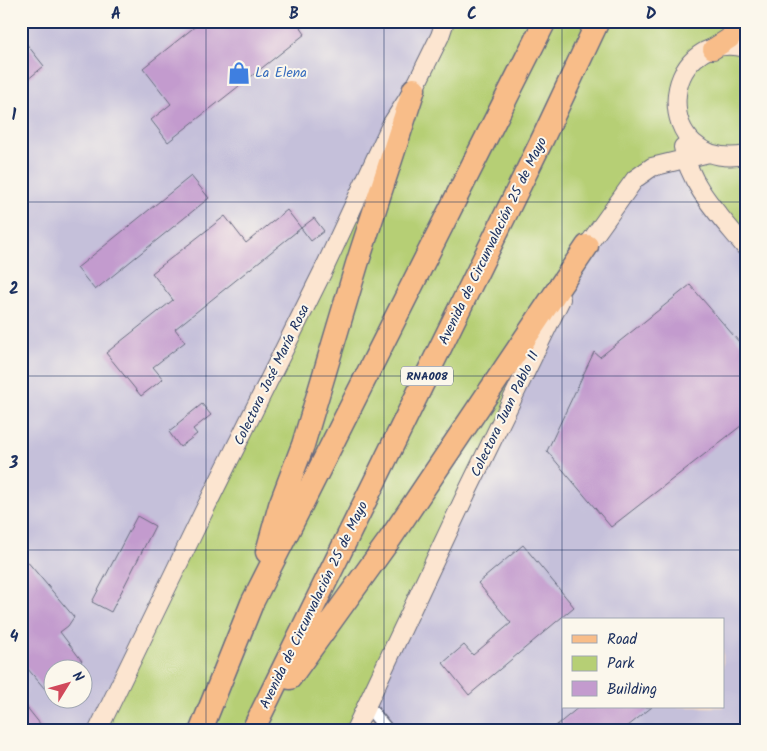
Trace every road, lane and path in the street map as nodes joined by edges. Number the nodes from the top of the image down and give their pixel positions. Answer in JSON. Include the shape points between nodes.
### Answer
{"nodes":[{"id":1,"x":445,"y":21,"type":"edge"},
{"id":2,"x":545,"y":21,"type":"edge"},
{"id":3,"x":598,"y":21,"type":"edge"},
{"id":4,"x":739,"y":21,"type":"edge"},
{"id":5,"x":746,"y":48,"type":"edge"},
{"id":6,"x":713,"y":49,"type":"junction"},
{"id":7,"x":414,"y":89,"type":"junction"},
{"id":8,"x":678,"y":120,"type":"junction"},
{"id":9,"x":709,"y":153,"type":"junction"},
{"id":10,"x":746,"y":155,"type":"edge"},
{"id":11,"x":684,"y":158,"type":"junction"},
{"id":12,"x":587,"y":246,"type":"junction"},
{"id":13,"x":746,"y":248,"type":"edge"},
{"id":14,"x":252,"y":603,"type":"junction"},
{"id":15,"x":367,"y":706,"type":"junction"},
{"id":16,"x":98,"y":730,"type":"edge"},
{"id":17,"x":201,"y":730,"type":"edge"},
{"id":18,"x":253,"y":730,"type":"edge"},
{"id":19,"x":355,"y":730,"type":"edge"},
{"id":20,"x":387,"y":730,"type":"edge"}],
"edges":[{"from":1,"to":7,"type":"main road","name":"Colectora José María Rosa"},
{"from":2,"to":14,"type":"highway"},
{"from":3,"to":18,"type":"highway","name":"Avenida de Circunvalación 25 de Mayo","number":"RNA008"},
{"from":4,"to":6,"type":"main road","via":[[730,38]]},
{"from":5,"to":6,"type":"main road","via":[[725,46]]},
{"from":6,"to":8,"type":"main road","via":[[700,55],[681,77],[675,105]]},
{"from":7,"to":14,"type":"highway","via":[[303,445],[280,505]]},
{"from":7,"to":16,"type":"main road","name":"Colectora José María Rosa","via":[[391,125]]},
{"from":8,"to":9,"type":"main road","via":[[696,145]]},
{"from":8,"to":11,"type":"main road"},
{"from":9,"to":10,"type":"main road","via":[[734,157]]},
{"from":9,"to":11,"type":"main road","name":"Colectora Juan Pablo II"},
{"from":11,"to":12,"type":"main road","name":"Colectora Juan Pablo II","via":[[652,167],[634,179]]},
{"from":11,"to":13,"type":"main road","via":[[691,176]]},
{"from":12,"to":15,"type":"main road","name":"Colectora Juan Pablo II","via":[[462,501]]},
{"from":12,"to":18,"type":"highway","number":"RNA008","via":[[390,539]]},
{"from":14,"to":17,"type":"highway"},
{"from":15,"to":19,"type":"main road","name":"Colectora Juan Pablo II"},
{"from":15,"to":20,"type":"street"}]}
